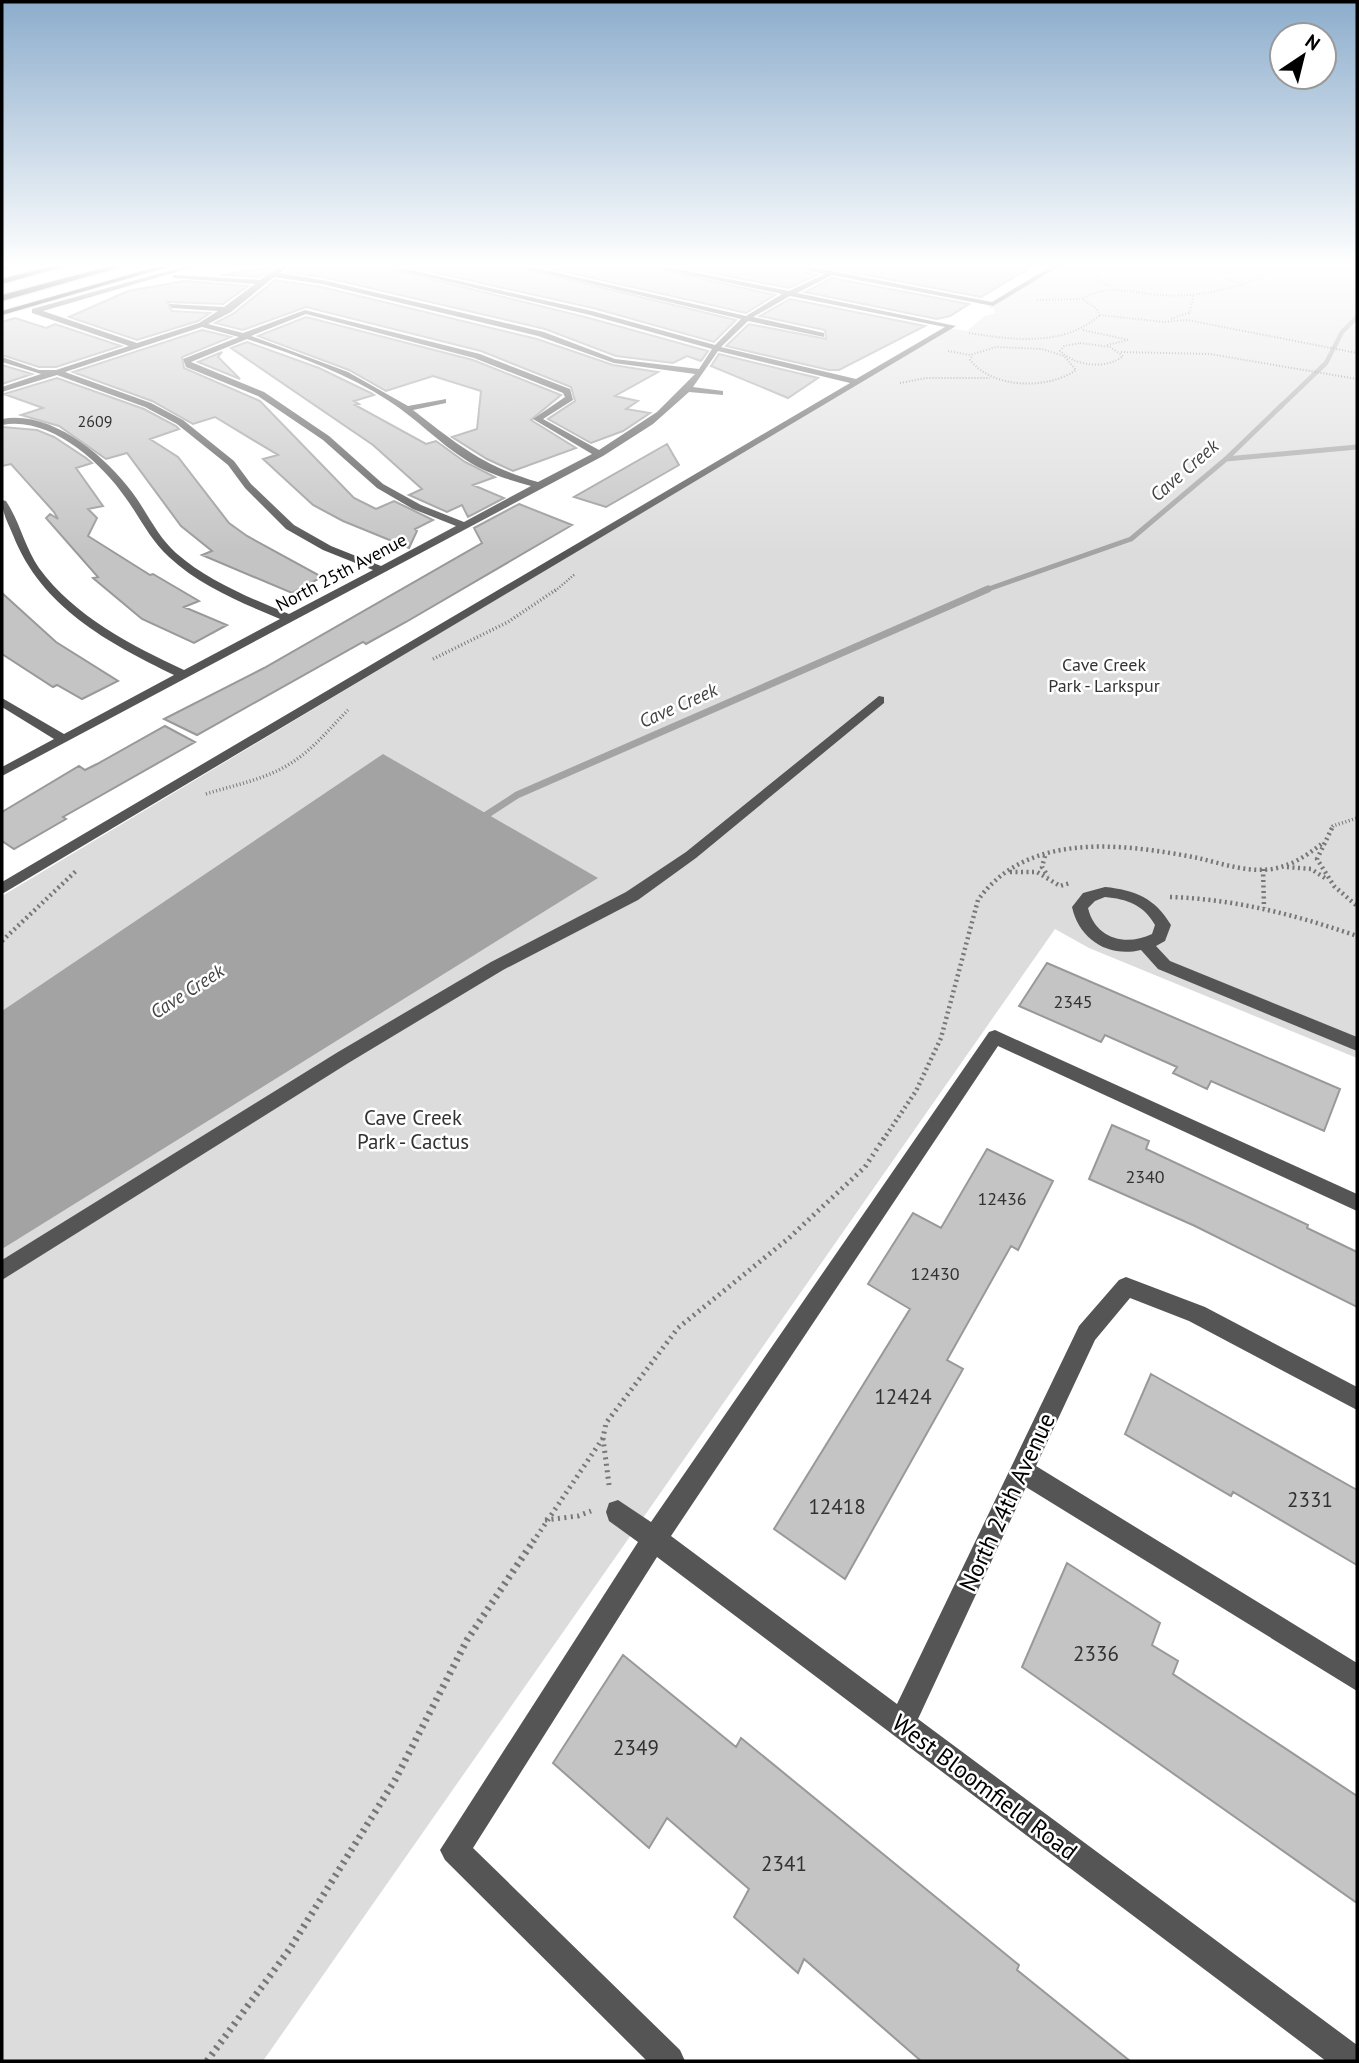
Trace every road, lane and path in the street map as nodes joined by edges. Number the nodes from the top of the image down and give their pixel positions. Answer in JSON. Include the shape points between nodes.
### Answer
{"nodes":[{"id":1,"x":6,"y":360,"type":"edge"},
{"id":2,"x":92,"y":360,"type":"edge"},
{"id":3,"x":188,"y":360,"type":"edge"},
{"id":4,"x":316,"y":360,"type":"edge"},
{"id":5,"x":488,"y":360,"type":"edge"},
{"id":6,"x":609,"y":360,"type":"edge"},
{"id":7,"x":708,"y":360,"type":"edge"},
{"id":8,"x":768,"y":360,"type":"edge"},
{"id":9,"x":893,"y":360,"type":"edge"},
{"id":10,"x":970,"y":360,"type":"edge"},
{"id":11,"x":1070,"y":360,"type":"edge"},
{"id":12,"x":1076,"y":360,"type":"edge"},
{"id":13,"x":1118,"y":360,"type":"edge"},
{"id":14,"x":1257,"y":360,"type":"edge"},
{"id":15,"x":42,"y":362,"type":"dead end"},
{"id":16,"x":56,"y":372,"type":"junction"},
{"id":17,"x":701,"y":372,"type":"junction"},
{"id":18,"x":911,"y":374,"type":"dead end"},
{"id":19,"x":926,"y":378,"type":"junction"},
{"id":20,"x":995,"y":378,"type":"junction"},
{"id":21,"x":1357,"y":379,"type":"edge"},
{"id":22,"x":856,"y":382,"type":"junction"},
{"id":23,"x":901,"y":383,"type":"dead end"},
{"id":24,"x":687,"y":389,"type":"junction"},
{"id":25,"x":2,"y":390,"type":"edge"},
{"id":26,"x":720,"y":393,"type":"dead end"},
{"id":27,"x":443,"y":401,"type":"dead end"},
{"id":28,"x":407,"y":409,"type":"junction"},
{"id":29,"x":2,"y":422,"type":"edge"},
{"id":30,"x":600,"y":454,"type":"junction"},
{"id":31,"x":540,"y":486,"type":"junction"},
{"id":32,"x":2,"y":503,"type":"edge"},
{"id":33,"x":466,"y":526,"type":"junction"},
{"id":34,"x":383,"y":570,"type":"junction"},
{"id":35,"x":290,"y":619,"type":"junction"},
{"id":36,"x":184,"y":675,"type":"junction"},
{"id":37,"x":879,"y":700,"type":"dead end"},
{"id":38,"x":2,"y":702,"type":"edge"},
{"id":39,"x":63,"y":739,"type":"junction"},
{"id":40,"x":2,"y":772,"type":"edge"},
{"id":41,"x":1357,"y":818,"type":"edge"},
{"id":42,"x":1324,"y":842,"type":"junction"},
{"id":43,"x":1049,"y":853,"type":"junction"},
{"id":44,"x":1276,"y":868,"type":"junction"},
{"id":45,"x":1263,"y":869,"type":"junction"},
{"id":46,"x":999,"y":877,"type":"junction"},
{"id":47,"x":1048,"y":877,"type":"junction"},
{"id":48,"x":1329,"y":880,"type":"junction"},
{"id":49,"x":1060,"y":886,"type":"dead end"},
{"id":50,"x":2,"y":889,"type":"edge"},
{"id":51,"x":1357,"y":906,"type":"edge"},
{"id":52,"x":1357,"y":936,"type":"edge"},
{"id":53,"x":1147,"y":946,"type":"junction"},
{"id":54,"x":1357,"y":1044,"type":"edge"},
{"id":55,"x":1357,"y":1203,"type":"edge"},
{"id":56,"x":2,"y":1271,"type":"edge"},
{"id":57,"x":1357,"y":1399,"type":"edge"},
{"id":58,"x":603,"y":1438,"type":"junction"},
{"id":59,"x":1022,"y":1471,"type":"junction"},
{"id":60,"x":607,"y":1502,"type":"junction"},
{"id":61,"x":545,"y":1520,"type":"junction"},
{"id":62,"x":654,"y":1539,"type":"junction"},
{"id":63,"x":1357,"y":1678,"type":"edge"},
{"id":64,"x":901,"y":1725,"type":"junction"},
{"id":65,"x":207,"y":2061,"type":"edge"},
{"id":66,"x":669,"y":2061,"type":"edge"},
{"id":67,"x":1352,"y":2061,"type":"edge"}],
"edges":[{"from":1,"to":16,"type":"street","via":[[38,372]]},
{"from":2,"to":16,"type":"street"},
{"from":3,"to":33,"type":"street","via":[[189,365],[261,394],[326,438],[380,486]]},
{"from":4,"to":28,"type":"street"},
{"from":5,"to":30,"type":"street","via":[[567,391],[570,398],[537,419]]},
{"from":6,"to":17,"type":"street"},
{"from":7,"to":17,"type":"street","name":"North 25th Avenue"},
{"from":8,"to":22,"type":"street"},
{"from":9,"to":22,"type":"street"},
{"from":10,"to":20,"type":"path"},
{"from":11,"to":20,"type":"path","via":[[1076,370],[1061,380],[1027,383]]},
{"from":12,"to":13,"type":"path"},
{"from":14,"to":21,"type":"path"},
{"from":15,"to":16,"type":"street","via":[[54,366]]},
{"from":16,"to":25,"type":"street"},
{"from":16,"to":34,"type":"street","via":[[148,405],[180,422],[231,463],[290,527],[327,548]]},
{"from":17,"to":24,"type":"street","name":"North 25th Avenue"},
{"from":18,"to":19,"type":"path"},
{"from":19,"to":20,"type":"path"},
{"from":19,"to":23,"type":"path"},
{"from":22,"to":50,"type":"street"},
{"from":24,"to":26,"type":"street"},
{"from":24,"to":30,"type":"street","name":"North 25th Avenue","via":[[653,421]]},
{"from":27,"to":28,"type":"street"},
{"from":28,"to":31,"type":"street","via":[[482,466]]},
{"from":29,"to":35,"type":"street","via":[[24,420],[75,443],[109,470],[147,528],[176,559],[223,588]]},
{"from":30,"to":31,"type":"street","name":"North 25th Avenue"},
{"from":31,"to":33,"type":"street","name":"North 25th Avenue"},
{"from":32,"to":36,"type":"street","via":[[34,569],[54,593],[103,633]]},
{"from":33,"to":34,"type":"street","name":"North 25th Avenue"},
{"from":34,"to":35,"type":"street","name":"North 25th Avenue"},
{"from":35,"to":36,"type":"street","name":"North 25th Avenue"},
{"from":36,"to":39,"type":"street","name":"North 25th Avenue"},
{"from":37,"to":56,"type":"street","via":[[691,855],[632,897],[497,966],[355,1050]]},
{"from":38,"to":39,"type":"street"},
{"from":39,"to":40,"type":"street","name":"North 25th Avenue"},
{"from":41,"to":42,"type":"path","via":[[1333,826]]},
{"from":42,"to":44,"type":"path","via":[[1309,855]]},
{"from":42,"to":48,"type":"path","via":[[1317,859]]},
{"from":43,"to":45,"type":"path","via":[[1067,847],[1148,849]]},
{"from":43,"to":46,"type":"path"},
{"from":43,"to":47,"type":"path","via":[[1042,858]]},
{"from":44,"to":45,"type":"path"},
{"from":44,"to":48,"type":"path","via":[[1311,869]]},
{"from":45,"to":52,"type":"path","via":[[1264,908]]},
{"from":46,"to":47,"type":"path","via":[[1011,871]]},
{"from":46,"to":58,"type":"path","via":[[978,900],[941,1038],[916,1091],[865,1167],[789,1238],[678,1328],[606,1423]]},
{"from":47,"to":49,"type":"path"},
{"from":48,"to":51,"type":"path"},
{"from":53,"to":53,"type":"street","via":[[1159,937],[1163,925],[1157,912],[1143,901],[1105,892],[1089,897],[1080,907],[1081,920],[1091,933],[1108,943]]},
{"from":53,"to":54,"type":"street","via":[[1164,965]]},
{"from":55,"to":62,"type":"street","via":[[995,1037]]},
{"from":57,"to":59,"type":"street","name":"North 24th Avenue","via":[[1197,1314],[1126,1287],[1087,1333]]},
{"from":58,"to":60,"type":"path","via":[[610,1480]]},
{"from":58,"to":61,"type":"path"},
{"from":59,"to":63,"type":"street"},
{"from":59,"to":64,"type":"street","name":"North 24th Avenue"},
{"from":60,"to":61,"type":"path","via":[[578,1516]]},
{"from":60,"to":62,"type":"street","name":"West Bloomfield Road"},
{"from":61,"to":65,"type":"path","via":[[467,1640],[394,1780],[289,1950]]},
{"from":62,"to":64,"type":"street","name":"West Bloomfield Road"},
{"from":62,"to":66,"type":"street","via":[[455,1850]]},
{"from":64,"to":67,"type":"street","name":"West Bloomfield Road"}]}
